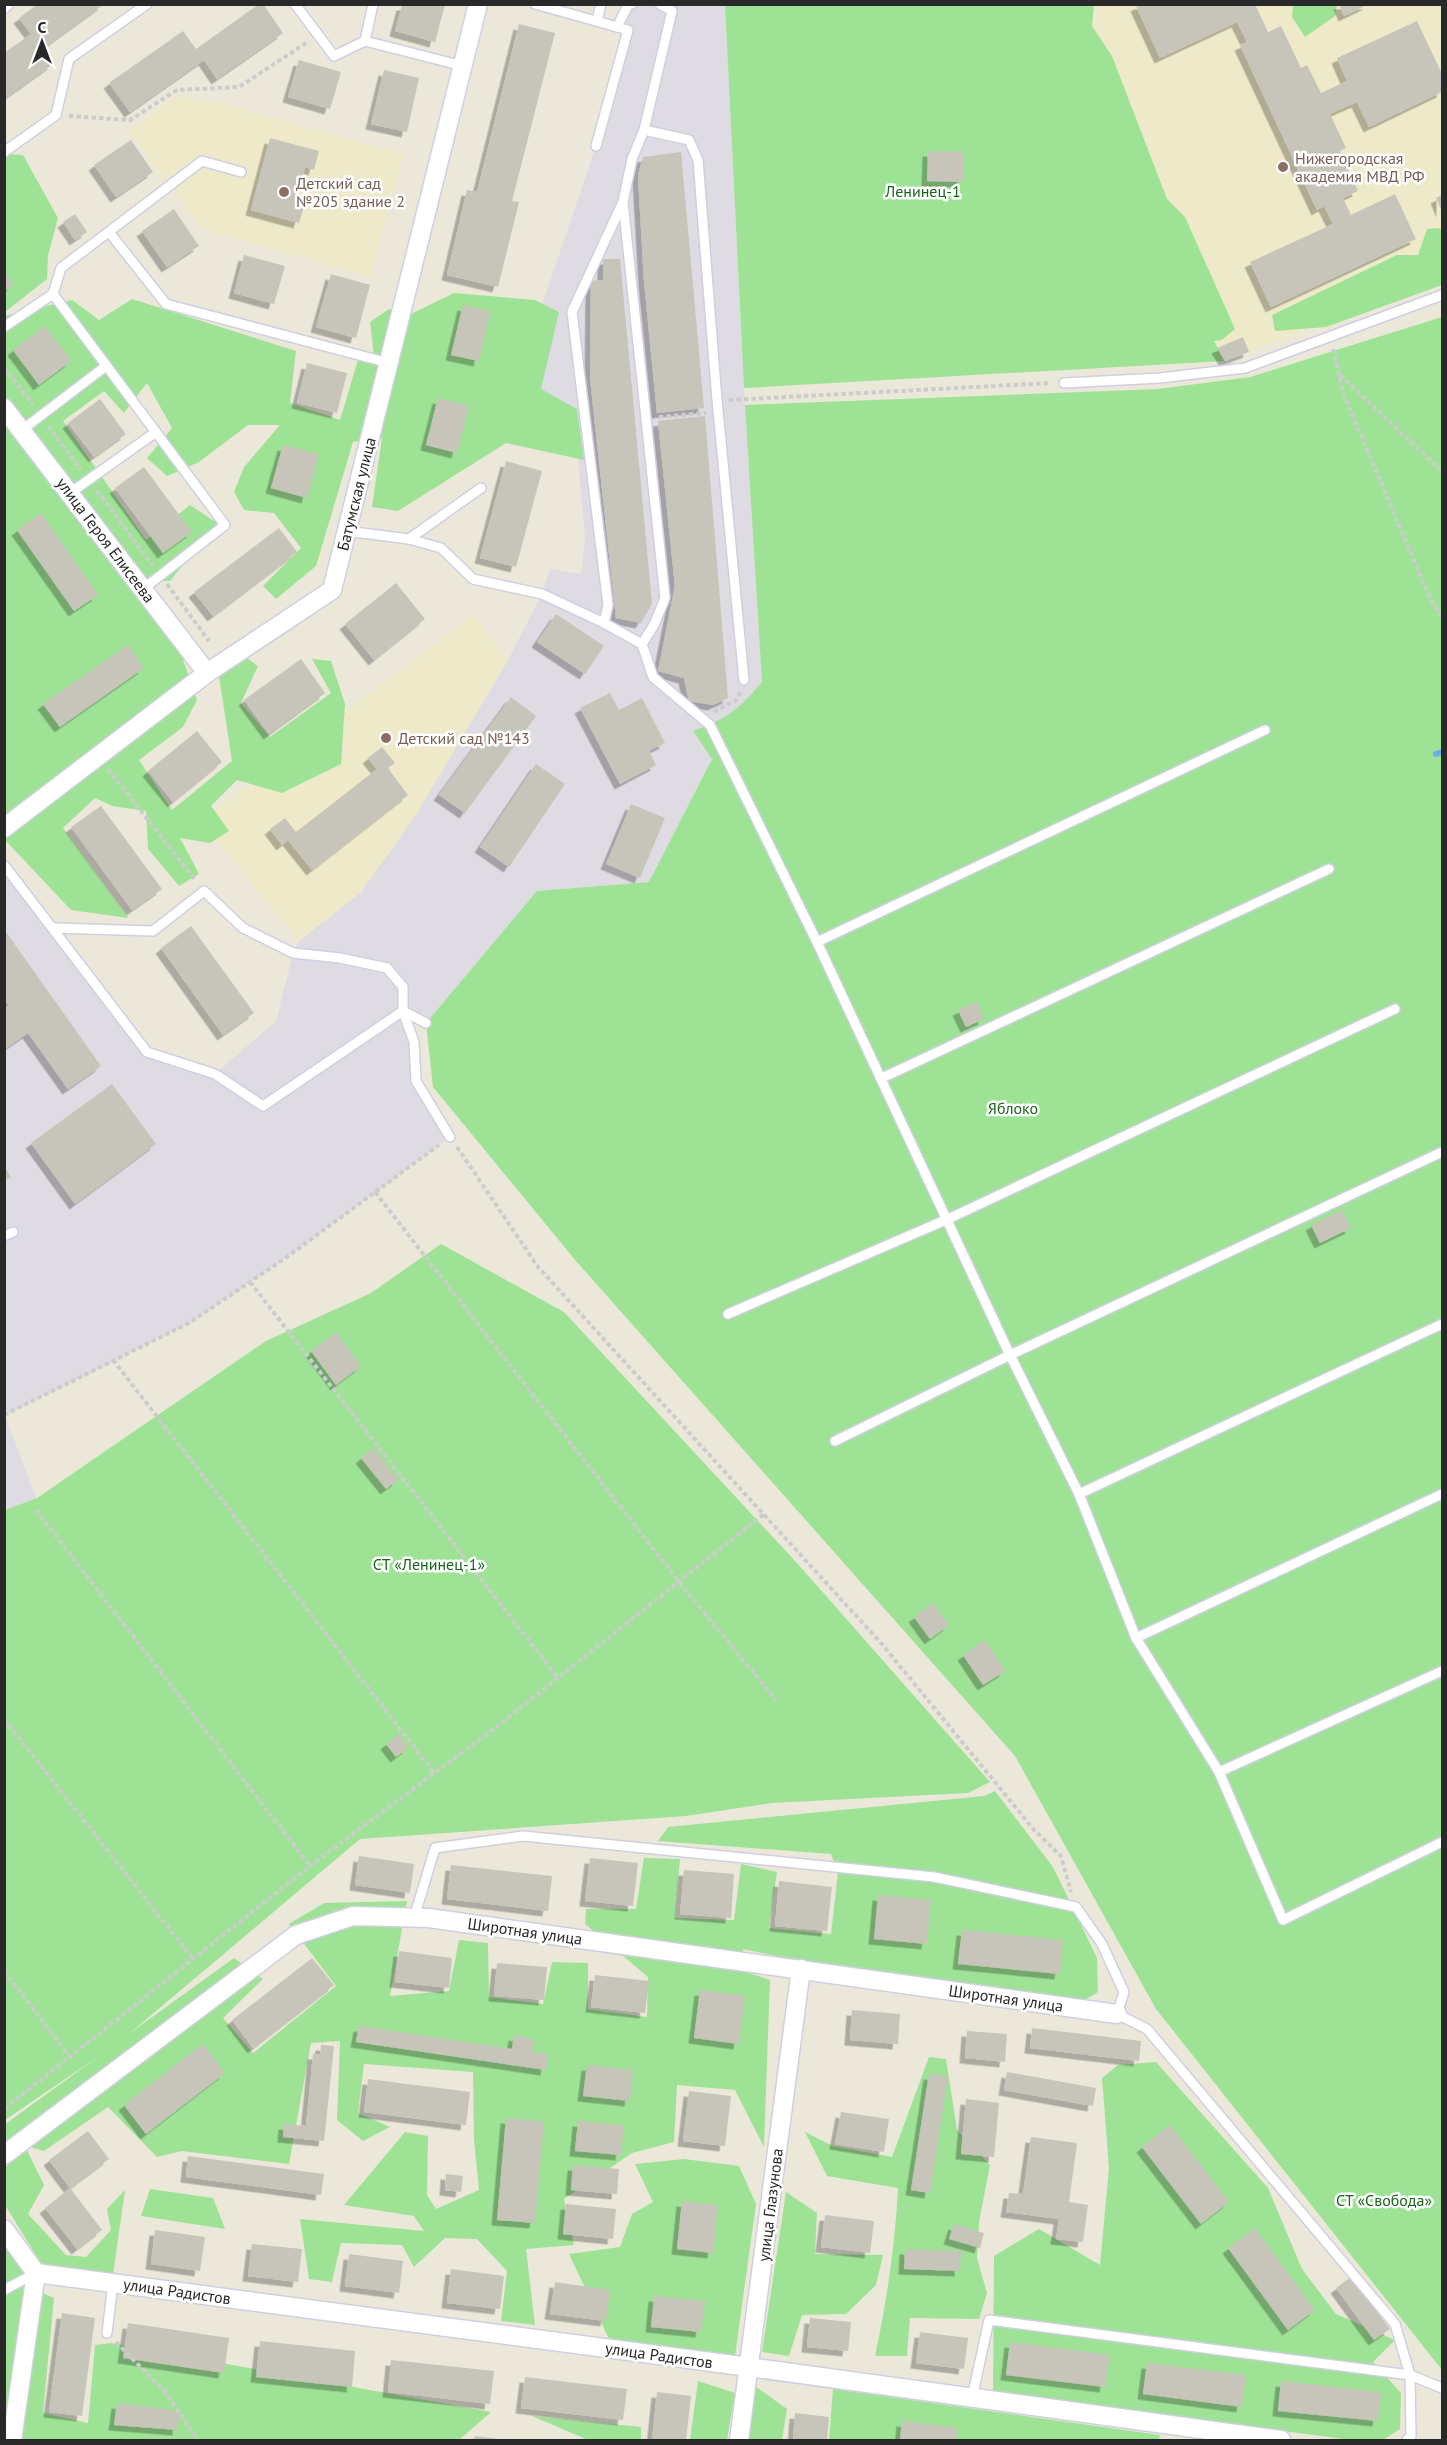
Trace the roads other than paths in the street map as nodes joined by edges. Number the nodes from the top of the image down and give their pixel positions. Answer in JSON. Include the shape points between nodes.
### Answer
{"nodes":[{"id":1,"x":9,"y":4,"type":"edge"},
{"id":2,"x":147,"y":4,"type":"edge"},
{"id":3,"x":295,"y":4,"type":"edge"},
{"id":4,"x":373,"y":4,"type":"edge"},
{"id":5,"x":478,"y":4,"type":"edge"},
{"id":6,"x":535,"y":4,"type":"edge"},
{"id":7,"x":601,"y":4,"type":"edge"},
{"id":8,"x":632,"y":4,"type":"edge"},
{"id":9,"x":660,"y":4,"type":"edge"},
{"id":10,"x":4,"y":9,"type":"edge"},
{"id":11,"x":597,"y":21,"type":"junction"},
{"id":12,"x":617,"y":27,"type":"junction"},
{"id":13,"x":365,"y":40,"type":"junction"},
{"id":14,"x":463,"y":66,"type":"junction"},
{"id":15,"x":644,"y":130,"type":"junction"},
{"id":16,"x":596,"y":146,"type":"dead end"},
{"id":17,"x":4,"y":152,"type":"edge"},
{"id":18,"x":241,"y":172,"type":"dead end"},
{"id":19,"x":623,"y":202,"type":"junction"},
{"id":20,"x":109,"y":232,"type":"junction"},
{"id":21,"x":53,"y":294,"type":"junction"},
{"id":22,"x":1443,"y":295,"type":"edge"},
{"id":23,"x":4,"y":327,"type":"edge"},
{"id":24,"x":388,"y":363,"type":"junction"},
{"id":25,"x":106,"y":366,"type":"junction"},
{"id":26,"x":1064,"y":383,"type":"road end"},
{"id":27,"x":4,"y":408,"type":"edge"},
{"id":28,"x":22,"y":430,"type":"junction"},
{"id":29,"x":156,"y":432,"type":"junction"},
{"id":30,"x":481,"y":488,"type":"dead end"},
{"id":31,"x":69,"y":493,"type":"junction"},
{"id":32,"x":346,"y":531,"type":"junction"},
{"id":33,"x":409,"y":539,"type":"junction"},
{"id":34,"x":143,"y":589,"type":"junction"},
{"id":35,"x":604,"y":622,"type":"junction"},
{"id":36,"x":642,"y":644,"type":"junction"},
{"id":37,"x":207,"y":673,"type":"junction"},
{"id":38,"x":744,"y":680,"type":"road end"},
{"id":39,"x":1265,"y":730,"type":"dead end"},
{"id":40,"x":4,"y":828,"type":"edge"},
{"id":41,"x":4,"y":865,"type":"edge"},
{"id":42,"x":1329,"y":868,"type":"dead end"},
{"id":43,"x":55,"y":928,"type":"junction"},
{"id":44,"x":817,"y":942,"type":"junction"},
{"id":45,"x":1395,"y":1009,"type":"dead end"},
{"id":46,"x":403,"y":1011,"type":"junction"},
{"id":47,"x":426,"y":1023,"type":"dead end"},
{"id":48,"x":882,"y":1078,"type":"junction"},
{"id":49,"x":450,"y":1137,"type":"road end"},
{"id":50,"x":1443,"y":1152,"type":"edge"},
{"id":51,"x":948,"y":1219,"type":"junction"},
{"id":52,"x":728,"y":1314,"type":"dead end"},
{"id":53,"x":1443,"y":1324,"type":"edge"},
{"id":54,"x":1010,"y":1355,"type":"junction"},
{"id":55,"x":836,"y":1441,"type":"dead end"},
{"id":56,"x":1079,"y":1494,"type":"junction"},
{"id":57,"x":1443,"y":1494,"type":"edge"},
{"id":58,"x":1136,"y":1638,"type":"junction"},
{"id":59,"x":1443,"y":1671,"type":"edge"},
{"id":60,"x":1219,"y":1772,"type":"junction"},
{"id":61,"x":1443,"y":1842,"type":"edge"},
{"id":62,"x":414,"y":1918,"type":"junction"},
{"id":63,"x":801,"y":1969,"type":"junction"},
{"id":64,"x":1117,"y":2014,"type":"junction"},
{"id":65,"x":4,"y":2155,"type":"edge"},
{"id":66,"x":4,"y":2229,"type":"edge"},
{"id":67,"x":36,"y":2273,"type":"junction"},
{"id":68,"x":113,"y":2283,"type":"junction"},
{"id":69,"x":4,"y":2290,"type":"edge"},
{"id":70,"x":107,"y":2333,"type":"road end"},
{"id":71,"x":749,"y":2367,"type":"junction"},
{"id":72,"x":1410,"y":2375,"type":"junction"},
{"id":73,"x":1443,"y":2388,"type":"edge"},
{"id":74,"x":972,"y":2398,"type":"junction"},
{"id":75,"x":12,"y":2440,"type":"edge"},
{"id":76,"x":739,"y":2440,"type":"edge"},
{"id":77,"x":1281,"y":2440,"type":"edge"},
{"id":78,"x":1407,"y":2440,"type":"edge"}],
"edges":[{"from":1,"to":10,"type":"lane"},
{"from":2,"to":17,"type":"lane","via":[[69,59],[56,115]]},
{"from":3,"to":13,"type":"lane","via":[[334,56]]},
{"from":4,"to":13,"type":"lane"},
{"from":5,"to":14,"type":"street","name":"Батумская улица"},
{"from":6,"to":11,"type":"lane"},
{"from":7,"to":11,"type":"lane"},
{"from":8,"to":12,"type":"lane"},
{"from":9,"to":15,"type":"lane","via":[[672,12]]},
{"from":11,"to":12,"type":"lane"},
{"from":12,"to":16,"type":"lane","via":[[628,30]]},
{"from":13,"to":14,"type":"lane"},
{"from":14,"to":24,"type":"street","name":"Батумская улица"},
{"from":15,"to":19,"type":"lane","via":[[632,159]]},
{"from":15,"to":38,"type":"lane","via":[[688,140],[698,160]]},
{"from":18,"to":20,"type":"lane","via":[[202,161]]},
{"from":19,"to":35,"type":"lane","via":[[572,312],[608,605]]},
{"from":19,"to":36,"type":"lane","via":[[665,598]]},
{"from":20,"to":21,"type":"lane","via":[[61,268]]},
{"from":20,"to":24,"type":"lane","via":[[166,304]]},
{"from":21,"to":23,"type":"lane"},
{"from":21,"to":25,"type":"lane"},
{"from":22,"to":26,"type":"lane","via":[[1245,368]]},
{"from":24,"to":32,"type":"street","name":"Батумская улица"},
{"from":25,"to":28,"type":"lane"},
{"from":25,"to":29,"type":"lane"},
{"from":27,"to":28,"type":"street","name":"улица Героя Елисеева"},
{"from":28,"to":31,"type":"street","name":"улица Героя Елисеева"},
{"from":29,"to":31,"type":"lane"},
{"from":29,"to":34,"type":"lane","via":[[225,525]]},
{"from":30,"to":33,"type":"lane"},
{"from":31,"to":34,"type":"street","name":"улица Героя Елисеева"},
{"from":32,"to":33,"type":"lane"},
{"from":32,"to":37,"type":"street","name":"Батумская улица","via":[[332,590]]},
{"from":33,"to":35,"type":"lane","via":[[441,548],[473,579],[542,594]]},
{"from":34,"to":37,"type":"street","name":"улица Героя Елисеева"},
{"from":35,"to":36,"type":"lane"},
{"from":36,"to":44,"type":"lane","via":[[653,677],[710,724]]},
{"from":37,"to":40,"type":"street","name":"Батумская улица"},
{"from":39,"to":44,"type":"lane"},
{"from":41,"to":43,"type":"lane"},
{"from":42,"to":48,"type":"lane"},
{"from":43,"to":46,"type":"lane","via":[[153,930],[204,891],[243,928],[293,953],[387,968],[403,987]]},
{"from":43,"to":46,"type":"lane","via":[[147,1052],[215,1074],[263,1106]]},
{"from":44,"to":48,"type":"lane"},
{"from":45,"to":51,"type":"lane"},
{"from":46,"to":47,"type":"lane"},
{"from":46,"to":49,"type":"lane","via":[[414,1042],[416,1081]]},
{"from":48,"to":51,"type":"lane"},
{"from":50,"to":54,"type":"lane"},
{"from":51,"to":52,"type":"lane"},
{"from":51,"to":54,"type":"lane"},
{"from":53,"to":56,"type":"lane"},
{"from":54,"to":55,"type":"lane"},
{"from":54,"to":56,"type":"lane"},
{"from":56,"to":58,"type":"lane"},
{"from":57,"to":58,"type":"lane"},
{"from":58,"to":60,"type":"lane"},
{"from":59,"to":60,"type":"lane"},
{"from":60,"to":61,"type":"lane","via":[[1283,1920]]},
{"from":62,"to":63,"type":"street","name":"Широтная улица"},
{"from":62,"to":64,"type":"lane","via":[[435,1848],[523,1836],[934,1877],[1076,1907],[1102,1944],[1124,1992]]},
{"from":62,"to":65,"type":"street","name":"Широтная улица","via":[[353,1916],[296,1935]]},
{"from":63,"to":64,"type":"street","name":"Широтная улица"},
{"from":63,"to":71,"type":"street","name":"улица Глазунова"},
{"from":64,"to":72,"type":"lane","via":[[1147,2029],[1359,2278],[1395,2324]]},
{"from":66,"to":67,"type":"street"},
{"from":67,"to":68,"type":"street","name":"улица Радистов"},
{"from":67,"to":69,"type":"lane"},
{"from":67,"to":75,"type":"street"},
{"from":68,"to":70,"type":"lane"},
{"from":68,"to":71,"type":"street","name":"улица Радистов"},
{"from":71,"to":74,"type":"street","name":"улица Радистов"},
{"from":71,"to":76,"type":"street","name":"улица Глазунова"},
{"from":72,"to":73,"type":"lane"},
{"from":72,"to":74,"type":"lane","via":[[989,2320]]},
{"from":72,"to":78,"type":"lane","via":[[1411,2436]]},
{"from":74,"to":77,"type":"street","name":"улица Радистов","via":[[1177,2430]]}]}
